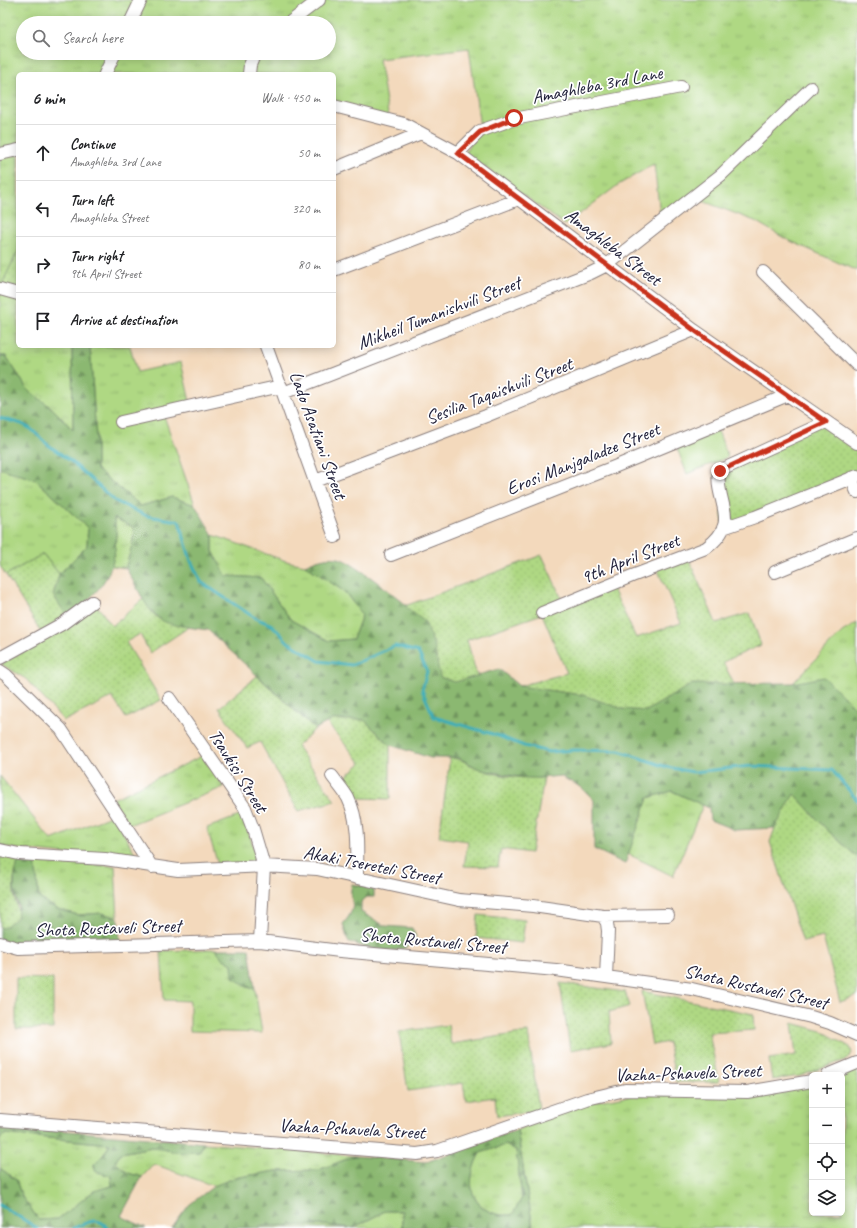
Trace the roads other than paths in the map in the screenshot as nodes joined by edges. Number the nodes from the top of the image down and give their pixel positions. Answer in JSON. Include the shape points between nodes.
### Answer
{"nodes":[{"id":1,"x":141,"y":0,"type":"edge"},
{"id":2,"x":319,"y":0,"type":"edge"},
{"id":3,"x":133,"y":16,"type":"edge"},
{"id":4,"x":298,"y":16,"type":"edge"},
{"id":5,"x":112,"y":60,"type":"edge"},
{"id":6,"x":252,"y":60,"type":"edge"},
{"id":7,"x":106,"y":72,"type":"edge"},
{"id":8,"x":249,"y":72,"type":"edge"},
{"id":9,"x":681,"y":87,"type":"dead end"},
{"id":10,"x":810,"y":88,"type":"dead end"},
{"id":11,"x":336,"y":107,"type":"edge"},
{"id":12,"x":421,"y":133,"type":"junction"},
{"id":13,"x":16,"y":150,"type":"edge"},
{"id":14,"x":458,"y":153,"type":"junction"},
{"id":15,"x":0,"y":154,"type":"edge"},
{"id":16,"x":336,"y":168,"type":"edge"},
{"id":17,"x":519,"y":199,"type":"junction"},
{"id":18,"x":607,"y":265,"type":"junction"},
{"id":19,"x":336,"y":269,"type":"edge"},
{"id":20,"x":762,"y":272,"type":"dead end"},
{"id":21,"x":0,"y":290,"type":"edge"},
{"id":22,"x":16,"y":294,"type":"edge"},
{"id":23,"x":694,"y":330,"type":"junction"},
{"id":24,"x":267,"y":348,"type":"edge"},
{"id":25,"x":857,"y":365,"type":"edge"},
{"id":26,"x":282,"y":390,"type":"junction"},
{"id":27,"x":788,"y":395,"type":"junction"},
{"id":28,"x":121,"y":422,"type":"dead end"},
{"id":29,"x":826,"y":422,"type":"junction"},
{"id":30,"x":857,"y":443,"type":"edge"},
{"id":31,"x":854,"y":477,"type":"edge"},
{"id":32,"x":315,"y":481,"type":"junction"},
{"id":33,"x":857,"y":492,"type":"edge"},
{"id":34,"x":723,"y":528,"type":"junction"},
{"id":35,"x":335,"y":537,"type":"dead end"},
{"id":36,"x":857,"y":538,"type":"edge"},
{"id":37,"x":391,"y":555,"type":"dead end"},
{"id":38,"x":775,"y":572,"type":"dead end"},
{"id":39,"x":92,"y":602,"type":"dead end"},
{"id":40,"x":542,"y":614,"type":"dead end"},
{"id":41,"x":0,"y":658,"type":"edge"},
{"id":42,"x":0,"y":671,"type":"edge"},
{"id":43,"x":168,"y":698,"type":"dead end"},
{"id":44,"x":332,"y":776,"type":"dead end"},
{"id":45,"x":0,"y":850,"type":"edge"},
{"id":46,"x":264,"y":866,"type":"junction"},
{"id":47,"x":152,"y":867,"type":"junction"},
{"id":48,"x":357,"y":878,"type":"junction"},
{"id":49,"x":668,"y":915,"type":"dead end"},
{"id":50,"x":603,"y":916,"type":"junction"},
{"id":51,"x":260,"y":941,"type":"junction"},
{"id":52,"x":0,"y":943,"type":"edge"},
{"id":53,"x":606,"y":977,"type":"junction"},
{"id":54,"x":857,"y":1035,"type":"edge"},
{"id":55,"x":857,"y":1063,"type":"edge"},
{"id":56,"x":835,"y":1072,"type":"edge"},
{"id":57,"x":809,"y":1082,"type":"edge"},
{"id":58,"x":0,"y":1120,"type":"edge"}],
"edges":[{"from":1,"to":3,"type":"street"},
{"from":2,"to":4,"type":"street"},
{"from":5,"to":7,"type":"street"},
{"from":6,"to":8,"type":"street"},
{"from":9,"to":14,"type":"street","name":"Amaghleba 3rd Lane","via":[[514,118],[480,132]]},
{"from":10,"to":18,"type":"street","name":"Mikheil Tumanishvili Street","via":[[720,175]]},
{"from":11,"to":12,"type":"street","name":"Amaghleba Street","via":[[404,124]]},
{"from":12,"to":14,"type":"street","name":"Amaghleba Street"},
{"from":12,"to":16,"type":"street"},
{"from":13,"to":15,"type":"street"},
{"from":14,"to":17,"type":"street","name":"Amaghleba Street"},
{"from":17,"to":18,"type":"street","name":"Amaghleba Street"},
{"from":17,"to":19,"type":"street"},
{"from":18,"to":23,"type":"street","name":"Amaghleba Street"},
{"from":18,"to":26,"type":"street","name":"Mikheil Tumanishvili Street"},
{"from":20,"to":25,"type":"street"},
{"from":21,"to":22,"type":"street"},
{"from":23,"to":27,"type":"street","name":"Amaghleba Street"},
{"from":23,"to":32,"type":"street","name":"Sesilia Taqaishvili Street","via":[[493,413]]},
{"from":24,"to":26,"type":"street","name":"Lado Asatiani Street"},
{"from":26,"to":28,"type":"street","name":"Mikheil Tumanishvili Street"},
{"from":26,"to":32,"type":"street","name":"Lado Asatiani Street"},
{"from":27,"to":29,"type":"street","name":"Amaghleba Street"},
{"from":27,"to":37,"type":"street","name":"Erosi Manjgaladze Street"},
{"from":29,"to":30,"type":"street","name":"Amaghleba Street"},
{"from":29,"to":34,"type":"street","via":[[720,471],[718,478],[726,516]]},
{"from":31,"to":33,"type":"street"},
{"from":31,"to":34,"type":"street"},
{"from":32,"to":35,"type":"street","name":"Lado Asatiani Street"},
{"from":34,"to":40,"type":"street","name":"9th April Street","via":[[716,541],[706,548]]},
{"from":36,"to":38,"type":"street"},
{"from":39,"to":41,"type":"street","via":[[62,624]]},
{"from":42,"to":47,"type":"street","via":[[61,728]]},
{"from":43,"to":46,"type":"street","name":"Tsavkisi Street","via":[[245,808]]},
{"from":44,"to":48,"type":"street","via":[[348,798],[355,816]]},
{"from":45,"to":47,"type":"street","name":"Akaki Tsereteli Street","via":[[19,854],[104,859]]},
{"from":46,"to":47,"type":"street","name":"Akaki Tsereteli Street","via":[[217,870]]},
{"from":46,"to":48,"type":"street","name":"Akaki Tsereteli Street","via":[[317,869]]},
{"from":46,"to":51,"type":"street","name":"Tsavkisi Street"},
{"from":48,"to":50,"type":"street","name":"Akaki Tsereteli Street","via":[[460,900],[533,906]]},
{"from":49,"to":50,"type":"street","name":"Akaki Tsereteli Street"},
{"from":50,"to":53,"type":"street","via":[[608,931]]},
{"from":51,"to":52,"type":"street","name":"Shota Rustaveli Street","via":[[18,948]]},
{"from":51,"to":53,"type":"street","name":"Shota Rustaveli Street"},
{"from":53,"to":54,"type":"street","name":"Shota Rustaveli Street","via":[[700,991],[817,1019]]},
{"from":55,"to":56,"type":"street"},
{"from":57,"to":58,"type":"street","name":"Vazha-Pshavela Street","via":[[746,1092],[625,1090],[587,1099],[437,1151],[417,1154]]}]}
